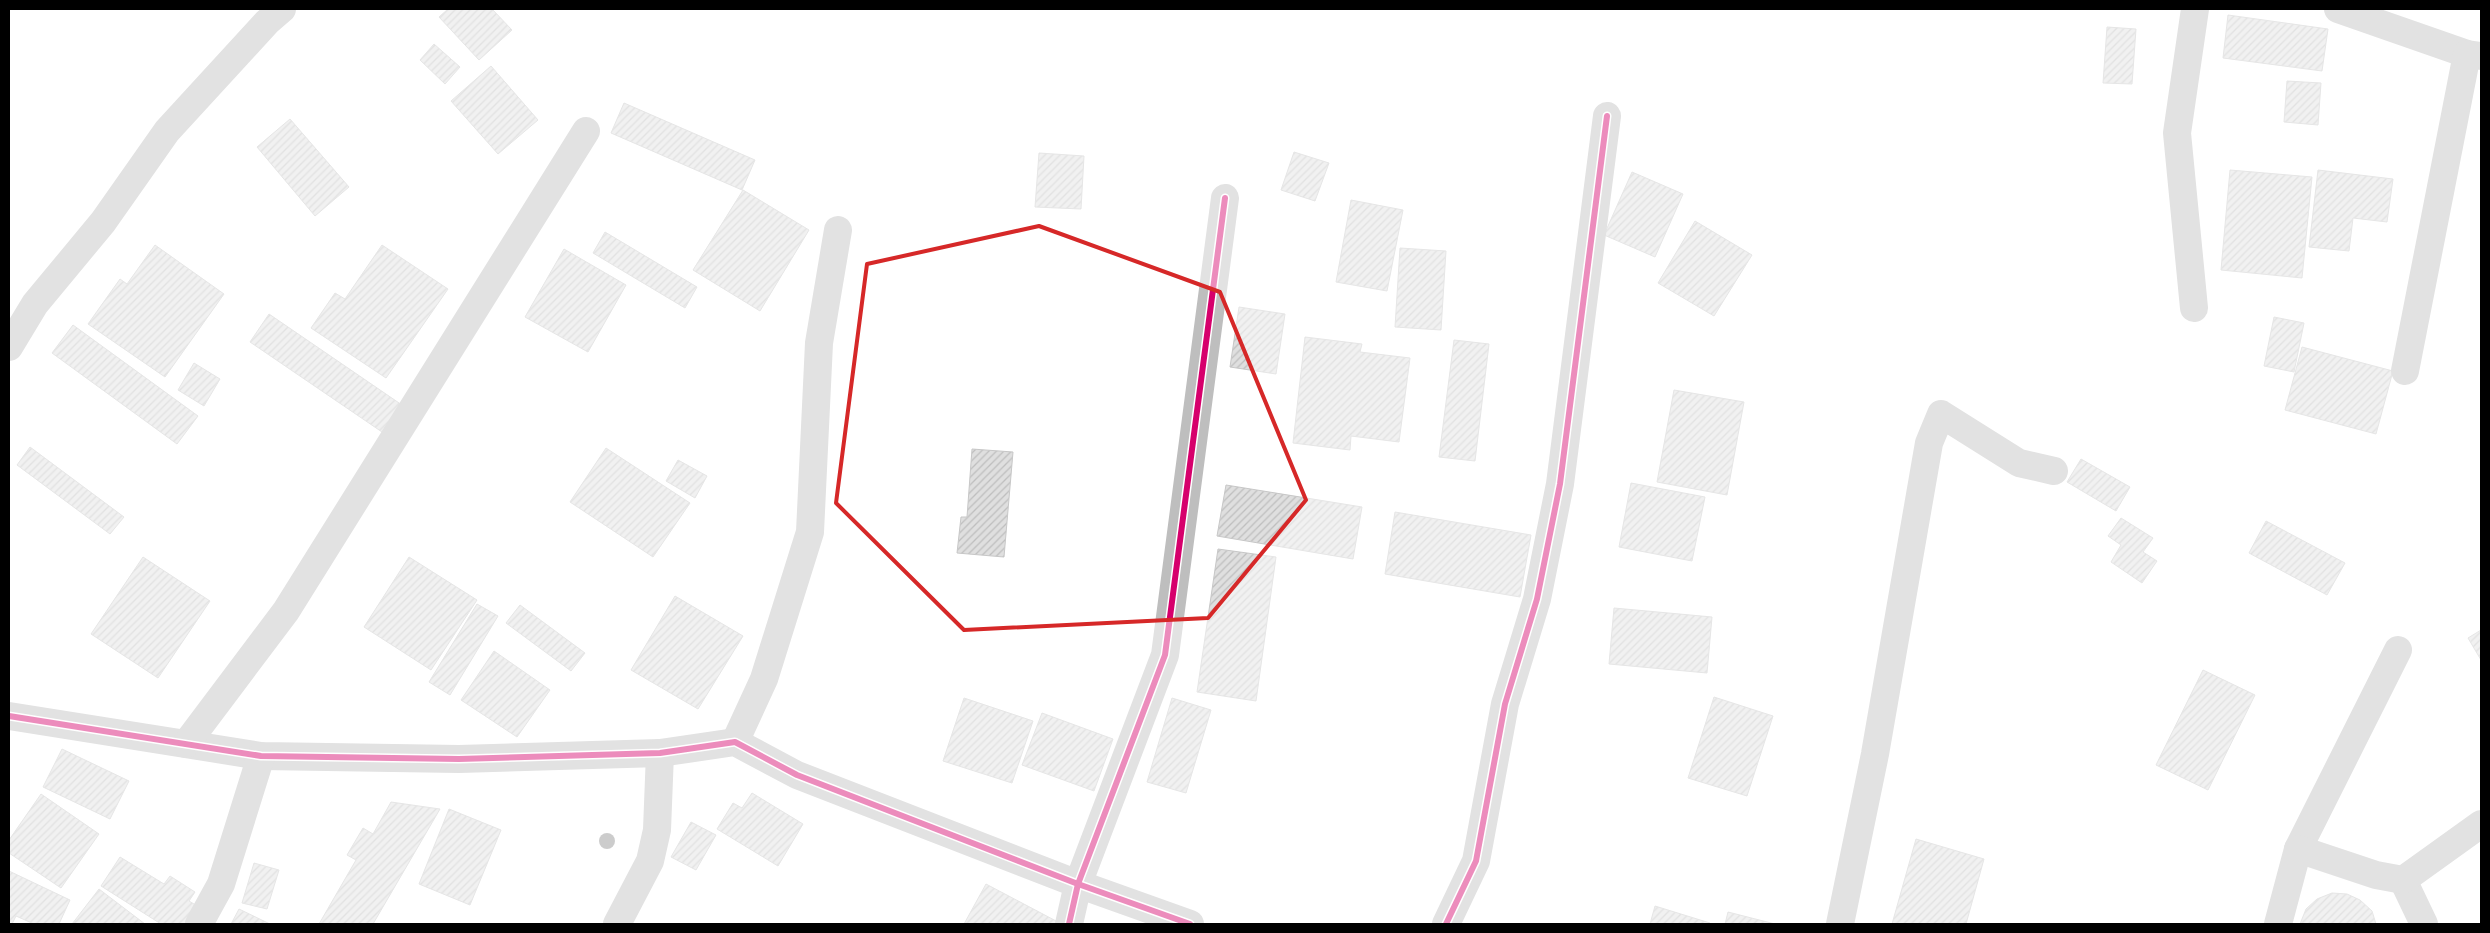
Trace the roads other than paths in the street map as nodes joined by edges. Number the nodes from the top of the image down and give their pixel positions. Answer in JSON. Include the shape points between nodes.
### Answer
{"nodes":[{"id":1,"x":282,"y":9,"type":"edge"},
{"id":2,"x":2195,"y":9,"type":"edge"},
{"id":3,"x":2338,"y":9,"type":"edge"},
{"id":4,"x":2474,"y":55,"type":"edge"},
{"id":5,"x":1607,"y":116,"type":"dead end"},
{"id":6,"x":586,"y":131,"type":"dead end"},
{"id":7,"x":1224,"y":198,"type":"dead end"},
{"id":8,"x":838,"y":230,"type":"dead end"},
{"id":9,"x":2194,"y":308,"type":"dead end"},
{"id":10,"x":9,"y":347,"type":"edge"},
{"id":11,"x":2405,"y":371,"type":"dead end"},
{"id":12,"x":2054,"y":471,"type":"dead end"},
{"id":13,"x":2398,"y":650,"type":"dead end"},
{"id":14,"x":9,"y":716,"type":"edge"},
{"id":15,"x":735,"y":742,"type":"junction"},
{"id":16,"x":186,"y":744,"type":"junction"},
{"id":17,"x":660,"y":753,"type":"junction"},
{"id":18,"x":261,"y":756,"type":"junction"},
{"id":19,"x":2481,"y":824,"type":"edge"},
{"id":20,"x":2298,"y":849,"type":"junction"},
{"id":21,"x":2403,"y":880,"type":"junction"},
{"id":22,"x":1078,"y":884,"type":"junction"},
{"id":23,"x":626,"y":921,"type":"edge"},
{"id":24,"x":199,"y":924,"type":"edge"},
{"id":25,"x":1069,"y":924,"type":"edge"},
{"id":26,"x":1190,"y":924,"type":"edge"},
{"id":27,"x":1446,"y":924,"type":"edge"},
{"id":28,"x":1840,"y":924,"type":"edge"},
{"id":29,"x":2278,"y":924,"type":"edge"},
{"id":30,"x":2424,"y":924,"type":"edge"}],
"edges":[{"from":1,"to":10,"type":"street","via":[[167,131],[103,222],[35,304]]},
{"from":2,"to":9,"type":"street","via":[[2177,133]]},
{"from":3,"to":4,"type":"street"},
{"from":4,"to":11,"type":"street"},
{"from":5,"to":27,"type":"street","via":[[1560,484],[1536,599],[1505,704],[1476,861]]},
{"from":6,"to":16,"type":"street","via":[[286,611]]},
{"from":7,"to":22,"type":"street","via":[[1165,655]]},
{"from":8,"to":15,"type":"street","via":[[820,343],[810,532],[764,679]]},
{"from":12,"to":28,"type":"street","via":[[2019,464],[1942,414],[1929,443],[1875,754]]},
{"from":13,"to":20,"type":"street"},
{"from":14,"to":16,"type":"street"},
{"from":15,"to":17,"type":"street"},
{"from":15,"to":22,"type":"street","via":[[797,775]]},
{"from":16,"to":18,"type":"street"},
{"from":17,"to":18,"type":"street","via":[[459,759]]},
{"from":17,"to":23,"type":"street","via":[[657,830],[650,860]]},
{"from":18,"to":24,"type":"street","via":[[221,884]]},
{"from":19,"to":21,"type":"street"},
{"from":20,"to":21,"type":"street","via":[[2376,875]]},
{"from":20,"to":29,"type":"street"},
{"from":21,"to":30,"type":"street"},
{"from":22,"to":25,"type":"street"},
{"from":22,"to":26,"type":"street"}]}
